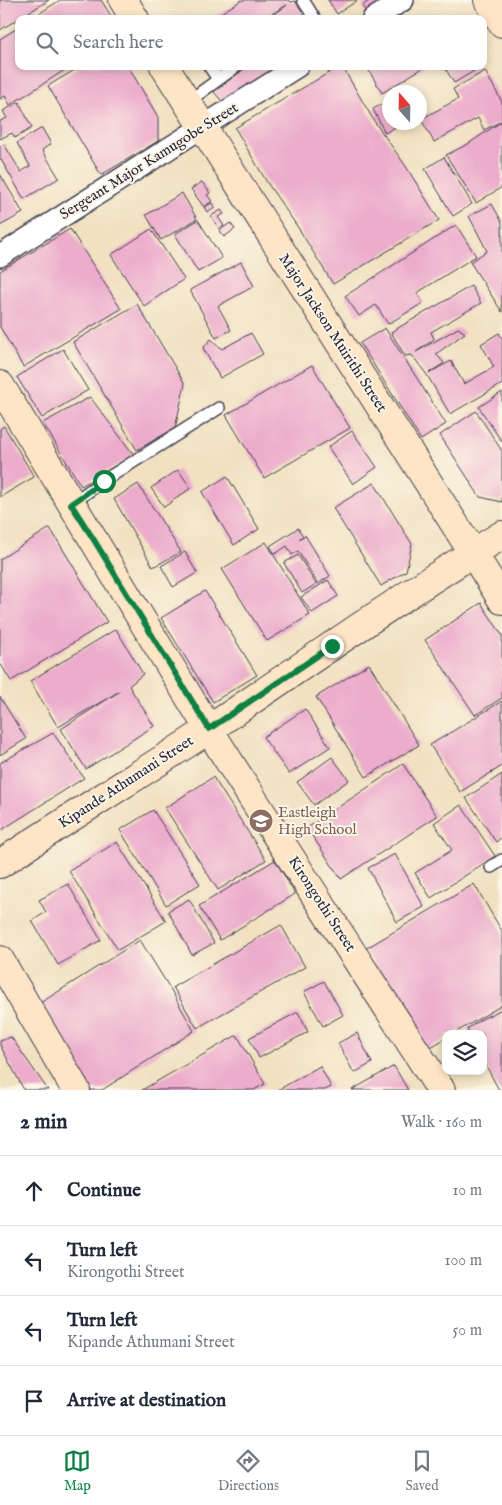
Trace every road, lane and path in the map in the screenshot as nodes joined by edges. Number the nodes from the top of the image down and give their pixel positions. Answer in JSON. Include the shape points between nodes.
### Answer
{"nodes":[{"id":1,"x":123,"y":0,"type":"edge"},
{"id":2,"x":303,"y":0,"type":"edge"},
{"id":3,"x":403,"y":0,"type":"edge"},
{"id":4,"x":488,"y":0,"type":"edge"},
{"id":5,"x":132,"y":15,"type":"edge"},
{"id":6,"x":312,"y":15,"type":"edge"},
{"id":7,"x":380,"y":15,"type":"edge"},
{"id":8,"x":502,"y":23,"type":"edge"},
{"id":9,"x":166,"y":70,"type":"edge"},
{"id":10,"x":212,"y":70,"type":"edge"},
{"id":11,"x":231,"y":70,"type":"edge"},
{"id":12,"x":292,"y":70,"type":"edge"},
{"id":13,"x":218,"y":79,"type":"junction"},
{"id":14,"x":186,"y":103,"type":"junction"},
{"id":15,"x":202,"y":127,"type":"junction"},
{"id":16,"x":0,"y":256,"type":"edge"},
{"id":17,"x":0,"y":385,"type":"edge"},
{"id":18,"x":219,"y":408,"type":"dead end"},
{"id":19,"x":71,"y":504,"type":"junction"},
{"id":20,"x":502,"y":536,"type":"edge"},
{"id":21,"x":473,"y":553,"type":"junction"},
{"id":22,"x":502,"y":600,"type":"edge"},
{"id":23,"x":209,"y":729,"type":"junction"},
{"id":24,"x":502,"y":860,"type":"edge"},
{"id":25,"x":0,"y":864,"type":"edge"},
{"id":26,"x":491,"y":867,"type":"dead end"},
{"id":27,"x":0,"y":960,"type":"edge"},
{"id":28,"x":76,"y":1090,"type":"edge"},
{"id":29,"x":441,"y":1090,"type":"edge"}],
"edges":[{"from":1,"to":5,"type":"street"},
{"from":2,"to":6,"type":"lane"},
{"from":3,"to":7,"type":"street"},
{"from":4,"to":8,"type":"street"},
{"from":9,"to":14,"type":"street","name":"Major Jackson Muirithi Street"},
{"from":10,"to":13,"type":"lane"},
{"from":11,"to":13,"type":"lane"},
{"from":12,"to":15,"type":"street","name":"Sergeant Major Kamugobe Street"},
{"from":13,"to":14,"type":"lane"},
{"from":14,"to":15,"type":"street","name":"Major Jackson Muirithi Street"},
{"from":15,"to":16,"type":"street","name":"Sergeant Major Kamugobe Street"},
{"from":15,"to":21,"type":"street","name":"Major Jackson Muirithi Street"},
{"from":17,"to":19,"type":"street","name":"Kirongothi Street"},
{"from":18,"to":19,"type":"lane"},
{"from":19,"to":23,"type":"street","name":"Kirongothi Street"},
{"from":20,"to":21,"type":"street","name":"Kipande Athumani Street"},
{"from":21,"to":22,"type":"street","name":"Major Jackson Muirithi Street"},
{"from":21,"to":23,"type":"street","name":"Kipande Athumani Street"},
{"from":23,"to":25,"type":"street","name":"Kipande Athumani Street"},
{"from":23,"to":29,"type":"street","name":"Kirongothi Street"},
{"from":24,"to":26,"type":"lane"},
{"from":27,"to":28,"type":"street"}]}
